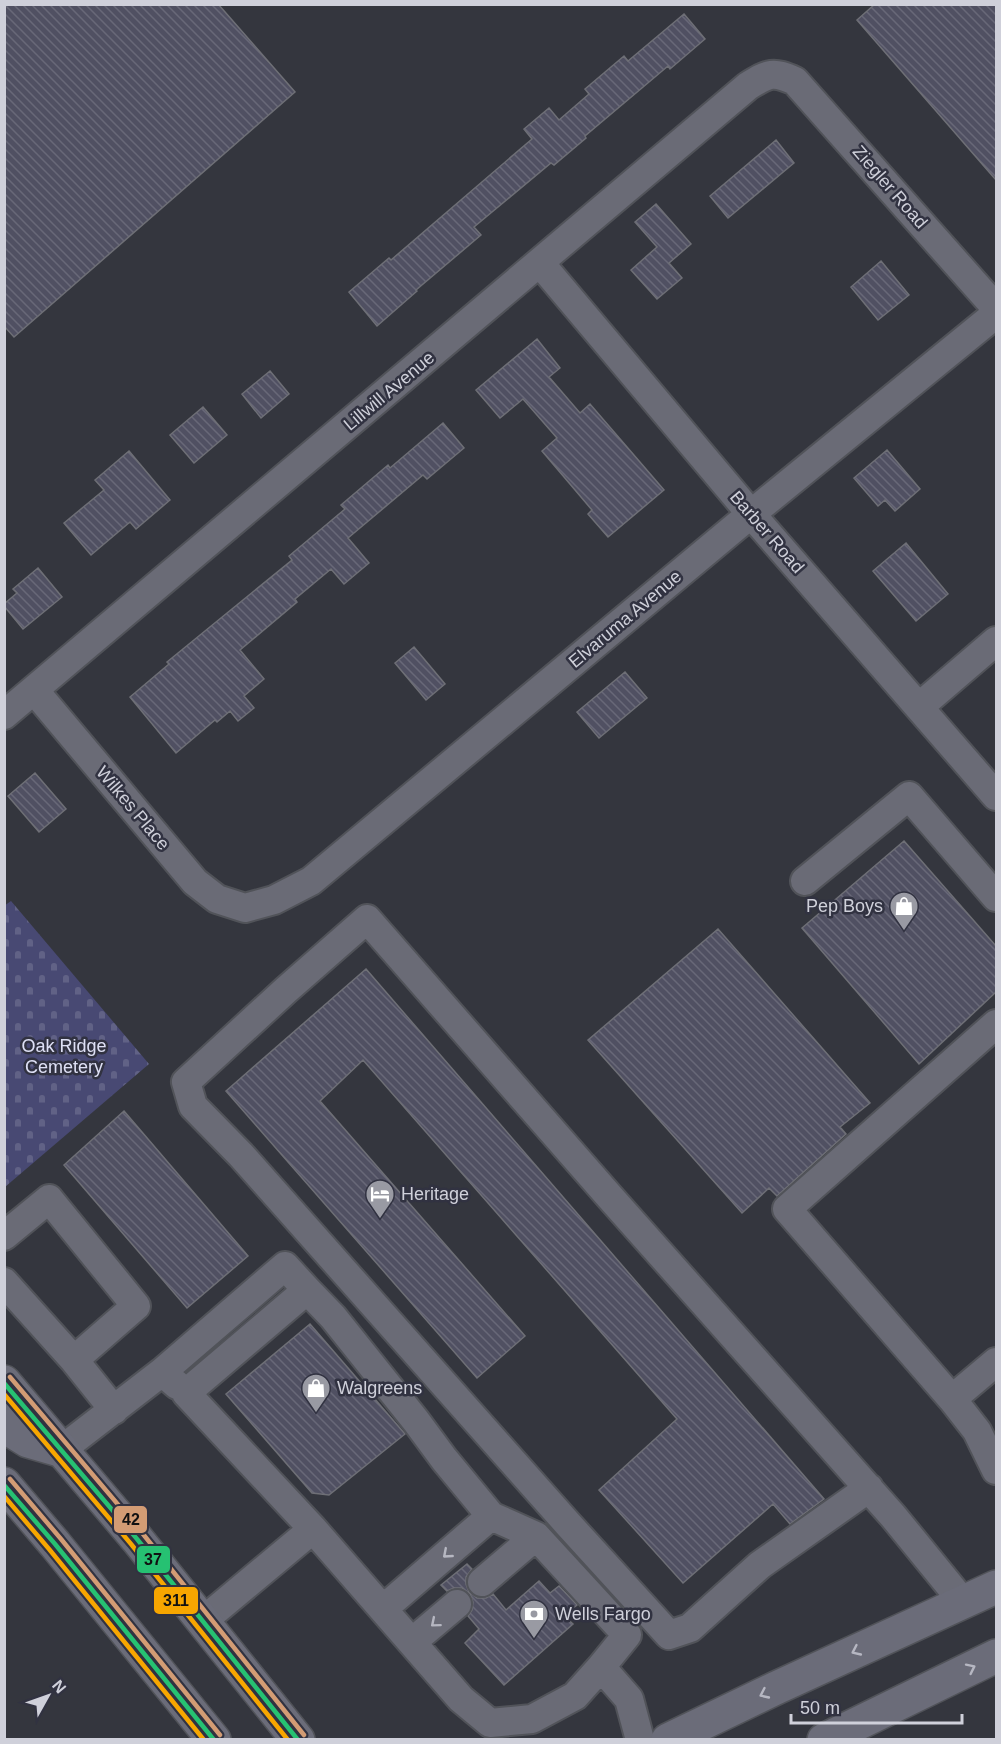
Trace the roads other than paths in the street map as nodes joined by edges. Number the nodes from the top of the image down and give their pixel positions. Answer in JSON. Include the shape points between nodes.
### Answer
{"nodes":[{"id":1,"x":778,"y":73,"type":"joint"},
{"id":2,"x":540,"y":263,"type":"junction"},
{"id":3,"x":996,"y":308,"type":"edge"},
{"id":4,"x":996,"y":314,"type":"edge"},
{"id":5,"x":751,"y":514,"type":"junction"},
{"id":6,"x":996,"y":641,"type":"edge"},
{"id":7,"x":34,"y":690,"type":"junction"},
{"id":8,"x":919,"y":707,"type":"junction"},
{"id":9,"x":4,"y":715,"type":"edge"},
{"id":10,"x":996,"y":796,"type":"edge"},
{"id":11,"x":805,"y":881,"type":"dead end"},
{"id":12,"x":996,"y":897,"type":"edge"},
{"id":13,"x":244,"y":908,"type":"joint"},
{"id":14,"x":996,"y":1024,"type":"edge"},
{"id":15,"x":4,"y":1236,"type":"edge"},
{"id":16,"x":4,"y":1282,"type":"edge"},
{"id":17,"x":307,"y":1290,"type":"junction"},
{"id":18,"x":74,"y":1360,"type":"junction"},
{"id":19,"x":996,"y":1362,"type":"edge"},
{"id":20,"x":162,"y":1372,"type":"junction"},
{"id":21,"x":4,"y":1382,"type":"edge"},
{"id":22,"x":186,"y":1393,"type":"junction"},
{"id":23,"x":952,"y":1399,"type":"junction"},
{"id":24,"x":114,"y":1410,"type":"junction"},
{"id":25,"x":4,"y":1426,"type":"edge"},
{"id":26,"x":61,"y":1450,"type":"junction"},
{"id":27,"x":996,"y":1470,"type":"edge"},
{"id":28,"x":4,"y":1484,"type":"edge"},
{"id":29,"x":869,"y":1488,"type":"junction"},
{"id":30,"x":491,"y":1516,"type":"junction"},
{"id":31,"x":313,"y":1529,"type":"junction"},
{"id":32,"x":536,"y":1536,"type":"junction"},
{"id":33,"x":482,"y":1582,"type":"dead end"},
{"id":34,"x":996,"y":1587,"type":"edge"},
{"id":35,"x":963,"y":1602,"type":"junction"},
{"id":36,"x":457,"y":1604,"type":"dead end"},
{"id":37,"x":383,"y":1609,"type":"junction"},
{"id":38,"x":204,"y":1620,"type":"junction"},
{"id":39,"x":412,"y":1642,"type":"junction"},
{"id":40,"x":996,"y":1656,"type":"edge"},
{"id":41,"x":601,"y":1667,"type":"junction"},
{"id":42,"x":214,"y":1740,"type":"edge"},
{"id":43,"x":298,"y":1740,"type":"edge"},
{"id":44,"x":640,"y":1740,"type":"edge"},
{"id":45,"x":668,"y":1740,"type":"edge"},
{"id":46,"x":824,"y":1740,"type":"edge"}],
"edges":[{"from":1,"to":2,"type":"street","name":"Lillwill Avenue","via":[[748,86]]},
{"from":1,"to":3,"type":"street","name":"Ziegler Road","via":[[795,81],[808,94]]},
{"from":2,"to":5,"type":"street","name":"Barber Road"},
{"from":2,"to":7,"type":"street","name":"Lillwill Avenue"},
{"from":4,"to":5,"type":"street","name":"Elvaruma Avenue"},
{"from":5,"to":8,"type":"street","name":"Barber Road"},
{"from":5,"to":13,"type":"street","name":"Elvaruma Avenue","via":[[311,881],[274,900]]},
{"from":6,"to":8,"type":"street"},
{"from":7,"to":9,"type":"street","name":"Lillwill Avenue"},
{"from":7,"to":13,"type":"street","name":"Wilkes Place","via":[[195,882],[218,899]]},
{"from":8,"to":10,"type":"street","name":"Barber Road"},
{"from":11,"to":12,"type":"street","via":[[909,796]]},
{"from":14,"to":23,"type":"street","via":[[787,1209]]},
{"from":15,"to":18,"type":"street","via":[[49,1199],[136,1306]]},
{"from":16,"to":18,"type":"street"},
{"from":17,"to":20,"type":"street","via":[[285,1266]]},
{"from":17,"to":22,"type":"street"},
{"from":17,"to":30,"type":"street","via":[[333,1317]]},
{"from":18,"to":24,"type":"street"},
{"from":19,"to":23,"type":"street"},
{"from":20,"to":22,"type":"street"},
{"from":20,"to":24,"type":"street"},
{"from":21,"to":26,"type":"main road"},
{"from":22,"to":31,"type":"street"},
{"from":23,"to":27,"type":"street","via":[[977,1431]]},
{"from":24,"to":26,"type":"street"},
{"from":25,"to":26,"type":"main road","via":[[28,1442]]},
{"from":26,"to":38,"type":"main road"},
{"from":28,"to":42,"type":"main road"},
{"from":29,"to":29,"type":"street","via":[[367,919],[186,1082],[192,1106],[241,1155],[669,1635],[690,1628],[760,1565]]},
{"from":29,"to":35,"type":"street"},
{"from":30,"to":32,"type":"street"},
{"from":30,"to":37,"type":"street","one_way":true},
{"from":31,"to":37,"type":"street"},
{"from":31,"to":38,"type":"street"},
{"from":32,"to":33,"type":"street"},
{"from":32,"to":41,"type":"street","via":[[627,1635]]},
{"from":34,"to":35,"type":"main road"},
{"from":35,"to":45,"type":"main road","one_way":true},
{"from":36,"to":39,"type":"street","one_way":true},
{"from":37,"to":39,"type":"street"},
{"from":38,"to":43,"type":"main road"},
{"from":39,"to":41,"type":"street","via":[[461,1699],[490,1723],[532,1719],[575,1696]]},
{"from":46,"to":40,"type":"main road","one_way":true},
{"from":41,"to":44,"type":"street","via":[[629,1699]]}]}
